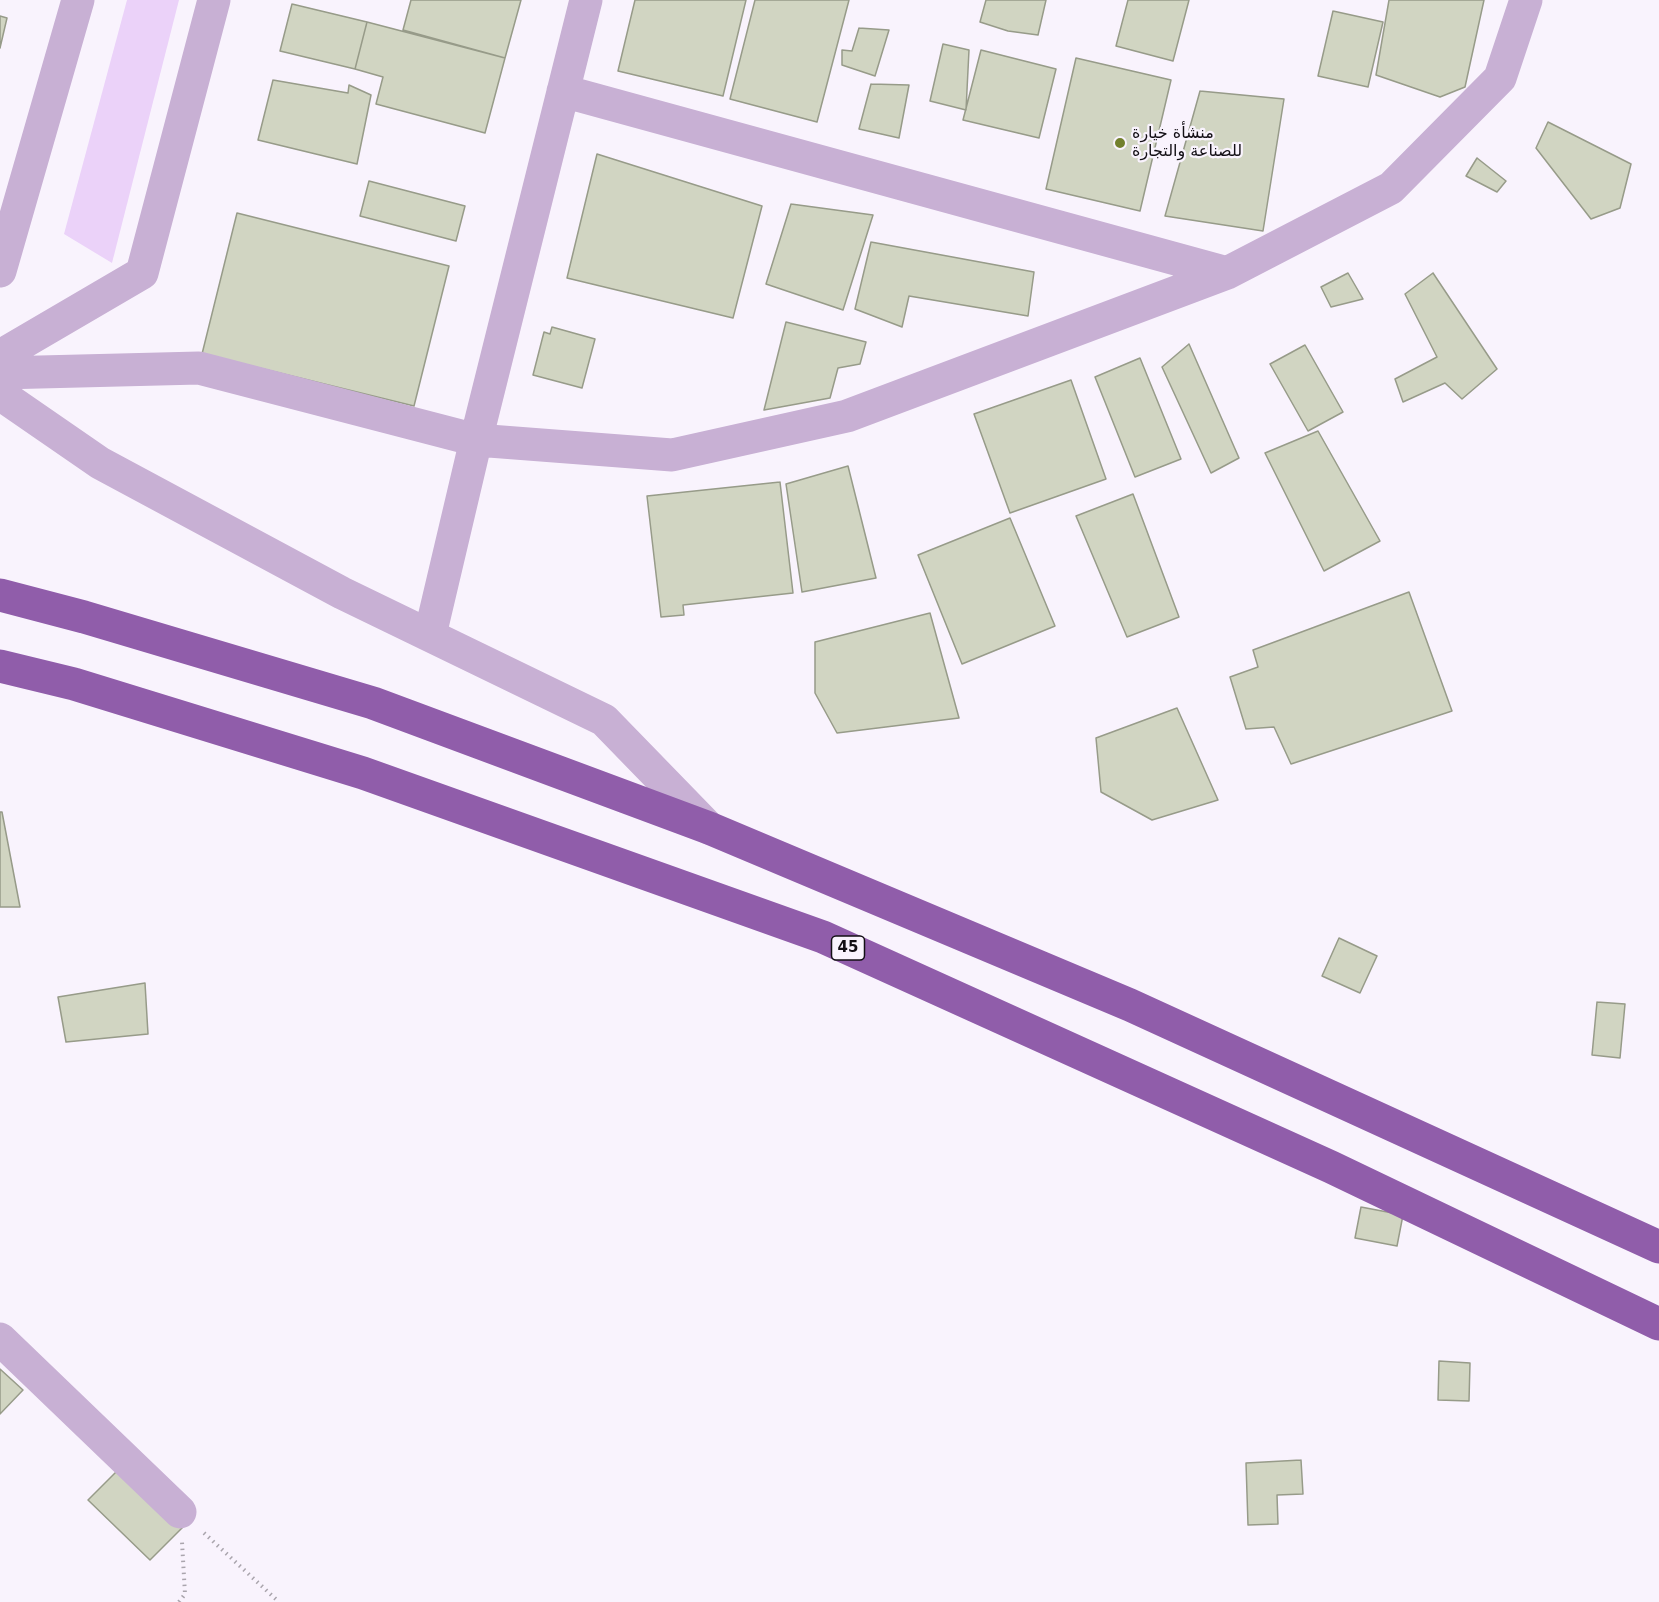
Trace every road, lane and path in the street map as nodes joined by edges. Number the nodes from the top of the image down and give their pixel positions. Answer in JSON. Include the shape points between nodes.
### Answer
{"nodes":[{"id":1,"x":78,"y":0,"type":"edge"},
{"id":2,"x":214,"y":0,"type":"edge"},
{"id":3,"x":586,"y":0,"type":"edge"},
{"id":4,"x":1526,"y":0,"type":"edge"},
{"id":5,"x":564,"y":91,"type":"junction"},
{"id":6,"x":0,"y":271,"type":"edge"},
{"id":7,"x":1227,"y":273,"type":"junction"},
{"id":8,"x":0,"y":357,"type":"edge"},
{"id":9,"x":0,"y":373,"type":"edge"},
{"id":10,"x":0,"y":394,"type":"edge"},
{"id":11,"x":476,"y":440,"type":"junction"},
{"id":12,"x":0,"y":595,"type":"edge"},
{"id":13,"x":430,"y":635,"type":"junction"},
{"id":14,"x":0,"y":666,"type":"edge"},
{"id":15,"x":709,"y":828,"type":"junction"},
{"id":16,"x":1659,"y":1247,"type":"edge"},
{"id":17,"x":1659,"y":1324,"type":"edge"},
{"id":18,"x":0,"y":1339,"type":"edge"},
{"id":19,"x":180,"y":1512,"type":"junction"},
{"id":20,"x":179,"y":1602,"type":"edge"},
{"id":21,"x":279,"y":1602,"type":"edge"}],
"edges":[{"from":1,"to":6,"type":"street"},
{"from":2,"to":8,"type":"street","via":[[142,273]]},
{"from":3,"to":5,"type":"street"},
{"from":4,"to":7,"type":"street","via":[[1500,78],[1391,188]]},
{"from":5,"to":7,"type":"street"},
{"from":5,"to":11,"type":"street"},
{"from":7,"to":11,"type":"street","via":[[847,416],[683,453]]},
{"from":9,"to":11,"type":"street","via":[[199,368]]},
{"from":10,"to":13,"type":"street","via":[[100,463],[342,593]]},
{"from":11,"to":13,"type":"street"},
{"from":12,"to":15,"type":"highway","via":[[373,703]]},
{"from":13,"to":15,"type":"street","via":[[604,720]]},
{"from":14,"to":17,"type":"highway","number":"45","via":[[74,684],[363,773],[823,937],[1331,1167]]},
{"from":15,"to":16,"type":"highway","via":[[1130,1005]]},
{"from":18,"to":19,"type":"street"},
{"from":19,"to":20,"type":"path","via":[[185,1594]]},
{"from":19,"to":21,"type":"path"}]}
